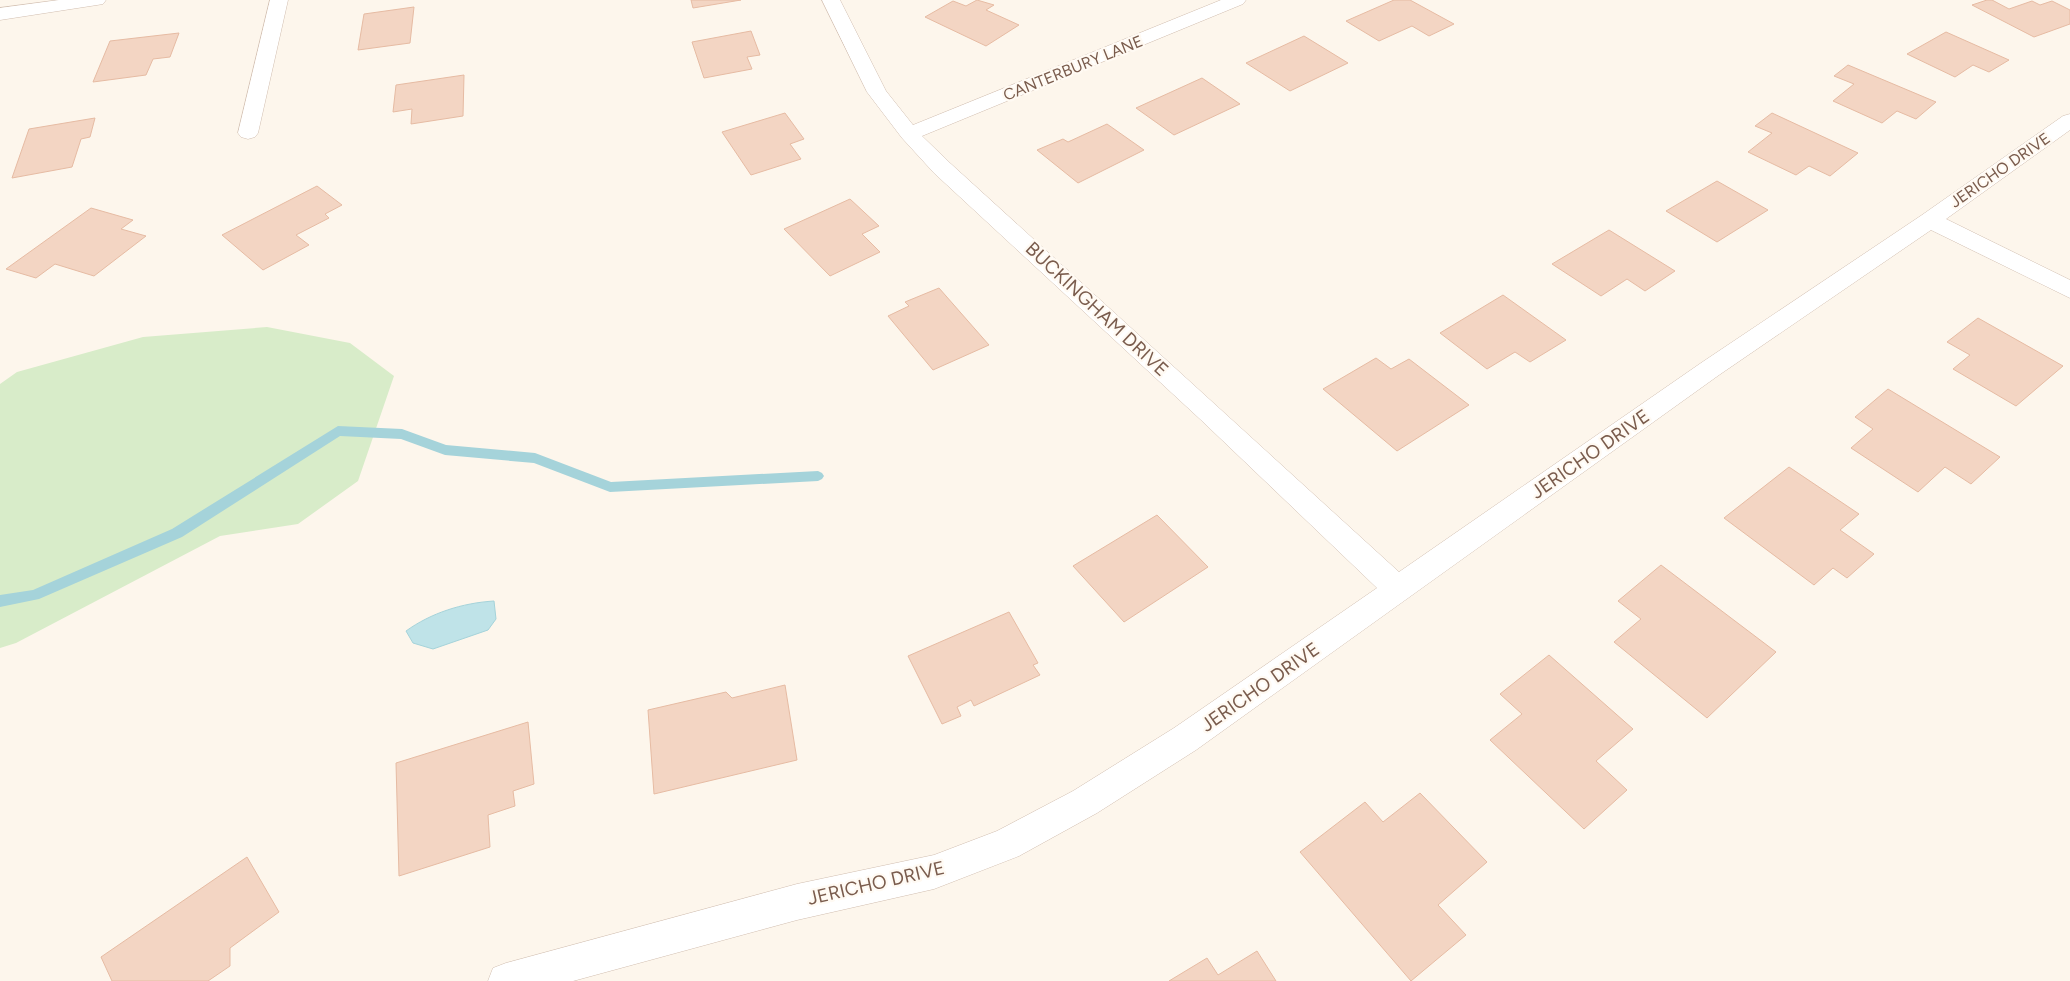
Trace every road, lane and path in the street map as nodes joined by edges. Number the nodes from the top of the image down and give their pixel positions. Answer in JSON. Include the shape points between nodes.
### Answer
{"nodes":[{"id":1,"x":97,"y":0,"type":"edge"},
{"id":2,"x":279,"y":0,"type":"edge"},
{"id":3,"x":831,"y":0,"type":"edge"},
{"id":4,"x":1237,"y":0,"type":"edge"},
{"id":5,"x":0,"y":14,"type":"edge"},
{"id":6,"x":2070,"y":120,"type":"edge"},
{"id":7,"x":248,"y":132,"type":"dead end"},
{"id":8,"x":909,"y":134,"type":"junction"},
{"id":9,"x":1930,"y":220,"type":"junction"},
{"id":10,"x":2070,"y":290,"type":"edge"},
{"id":11,"x":1398,"y":590,"type":"junction"},
{"id":12,"x":506,"y":981,"type":"edge"}],
"edges":[{"from":1,"to":5,"type":"street"},
{"from":2,"to":7,"type":"street"},
{"from":3,"to":8,"type":"street","name":"BUCKINGHAM DRIVE","via":[[877,92]]},
{"from":4,"to":8,"type":"street","name":"CANTERBURY LANE"},
{"from":6,"to":9,"type":"street","name":"JERICHO DRIVE"},
{"from":8,"to":11,"type":"street","name":"BUCKINGHAM DRIVE"},
{"from":9,"to":10,"type":"street","name":"JERICHO DRIVE"},
{"from":9,"to":11,"type":"street","name":"JERICHO DRIVE","via":[[1710,368]]},
{"from":11,"to":12,"type":"street","name":"JERICHO DRIVE","via":[[1185,739],[1086,802],[1007,844],[934,872],[797,902]]}]}
